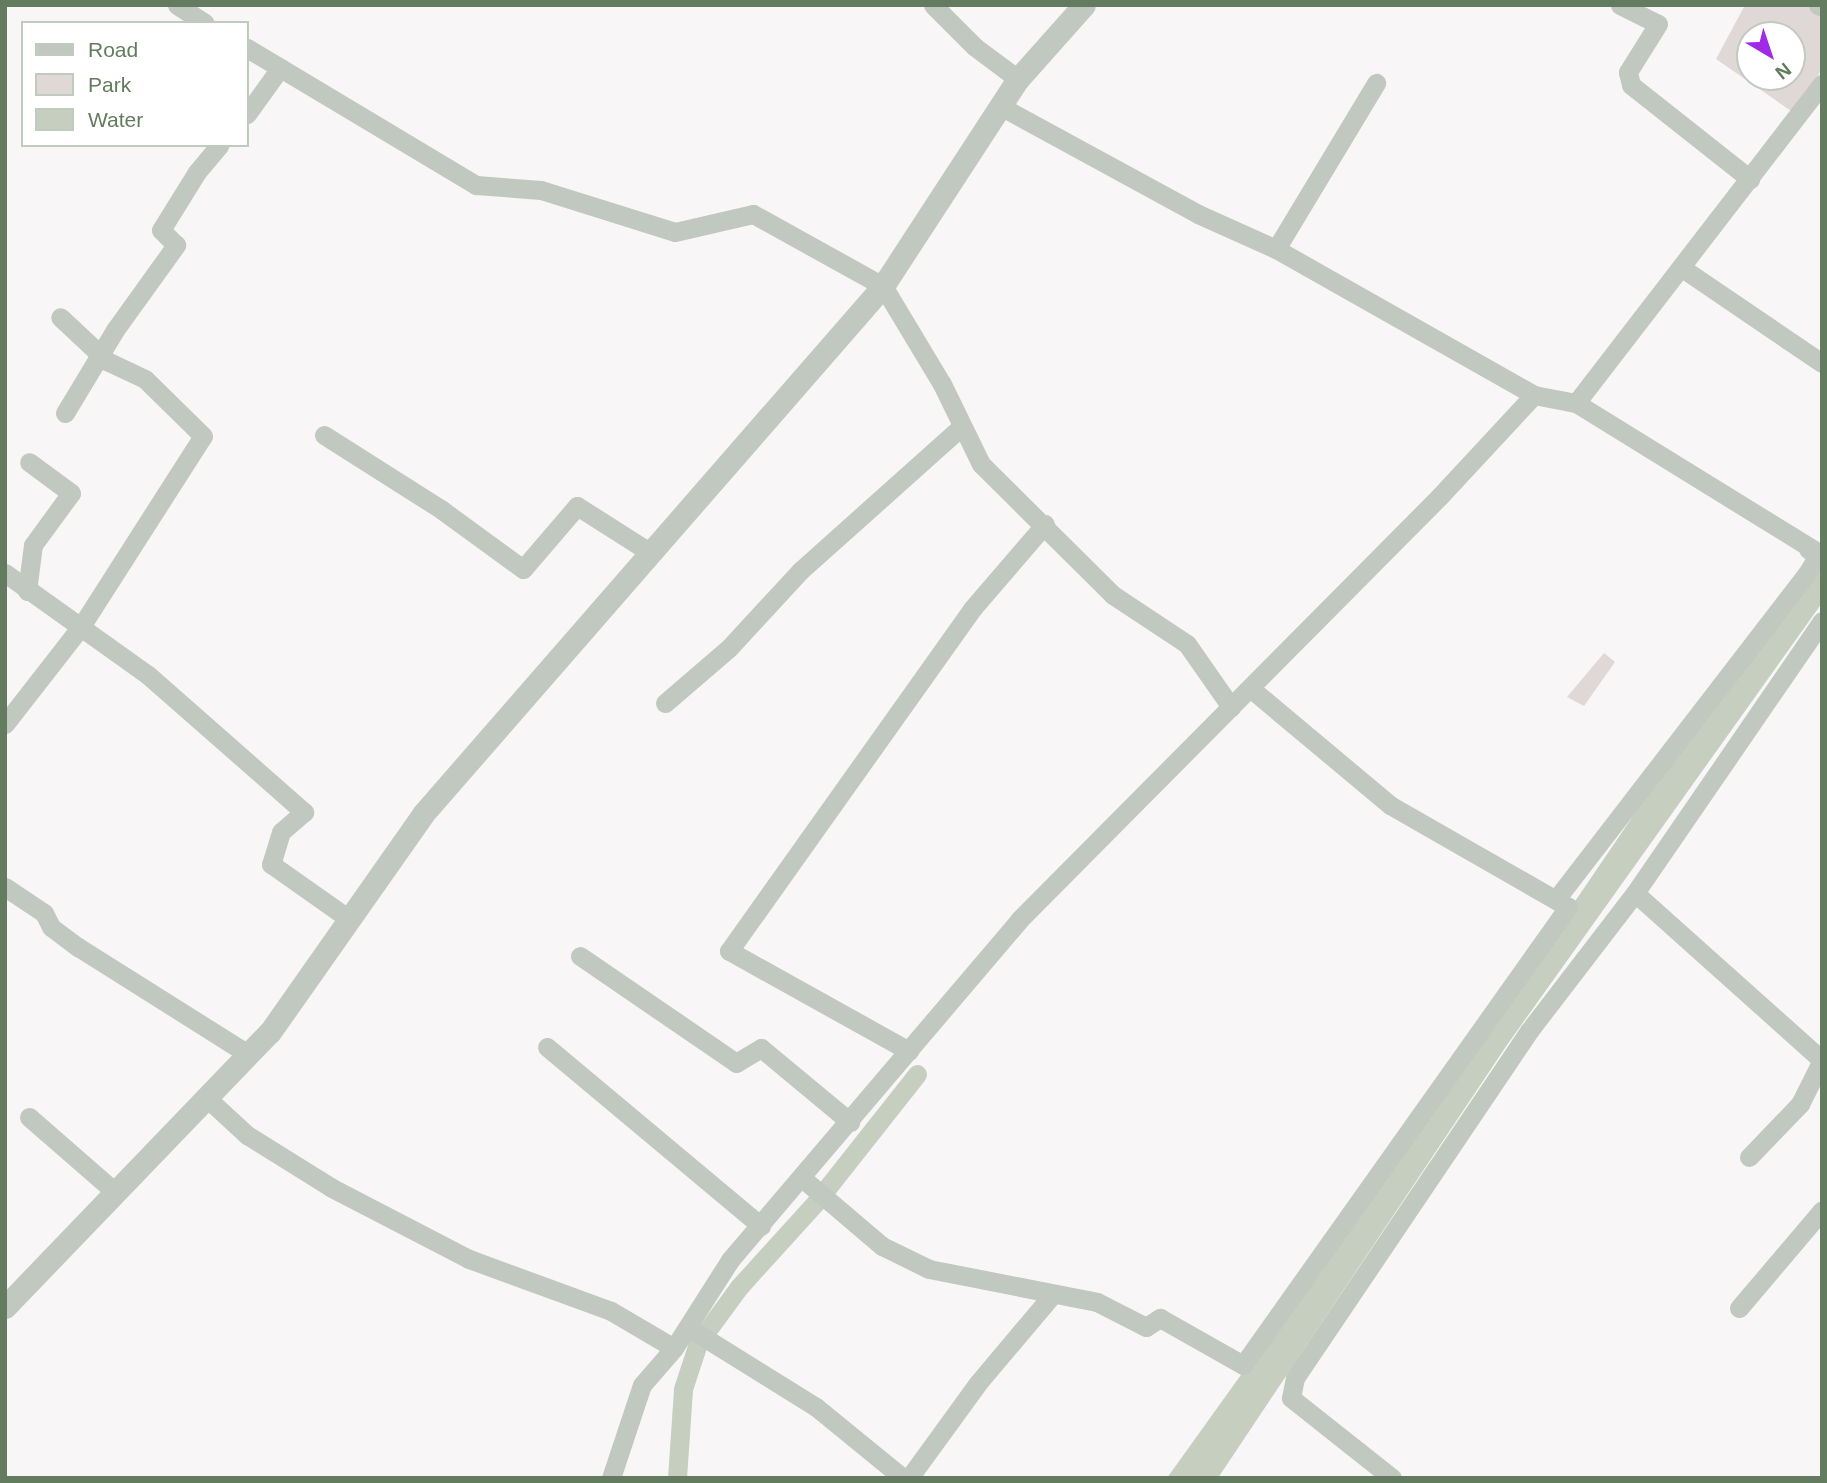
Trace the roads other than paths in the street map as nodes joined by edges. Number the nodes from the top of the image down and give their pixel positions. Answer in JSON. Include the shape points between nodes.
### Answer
{"nodes":[{"id":1,"x":177,"y":5,"type":"edge"},
{"id":2,"x":933,"y":5,"type":"edge"},
{"id":3,"x":1084,"y":5,"type":"edge"},
{"id":4,"x":1620,"y":5,"type":"edge"},
{"id":5,"x":202,"y":21,"type":"edge"},
{"id":6,"x":248,"y":49,"type":"edge"},
{"id":7,"x":281,"y":68,"type":"junction"},
{"id":8,"x":1018,"y":79,"type":"junction"},
{"id":9,"x":1376,"y":83,"type":"dead end"},
{"id":10,"x":1822,"y":84,"type":"edge"},
{"id":11,"x":1000,"y":106,"type":"junction"},
{"id":12,"x":248,"y":113,"type":"edge"},
{"id":13,"x":218,"y":147,"type":"edge"},
{"id":14,"x":1750,"y":179,"type":"junction"},
{"id":15,"x":1276,"y":249,"type":"junction"},
{"id":16,"x":1682,"y":268,"type":"junction"},
{"id":17,"x":883,"y":286,"type":"junction"},
{"id":18,"x":60,"y":317,"type":"dead end"},
{"id":19,"x":100,"y":355,"type":"junction"},
{"id":20,"x":1822,"y":363,"type":"edge"},
{"id":21,"x":1534,"y":395,"type":"junction"},
{"id":22,"x":1576,"y":403,"type":"junction"},
{"id":23,"x":65,"y":413,"type":"dead end"},
{"id":24,"x":961,"y":427,"type":"junction"},
{"id":25,"x":324,"y":435,"type":"dead end"},
{"id":26,"x":29,"y":462,"type":"dead end"},
{"id":27,"x":1045,"y":524,"type":"junction"},
{"id":28,"x":1781,"y":533,"type":"junction"},
{"id":29,"x":650,"y":553,"type":"junction"},
{"id":30,"x":1821,"y":555,"type":"edge"},
{"id":31,"x":5,"y":573,"type":"edge"},
{"id":32,"x":27,"y":591,"type":"junction"},
{"id":33,"x":1822,"y":621,"type":"edge"},
{"id":34,"x":82,"y":625,"type":"junction"},
{"id":35,"x":1250,"y":688,"type":"junction"},
{"id":36,"x":665,"y":703,"type":"dead end"},
{"id":37,"x":1231,"y":706,"type":"junction"},
{"id":38,"x":5,"y":724,"type":"edge"},
{"id":39,"x":5,"y":887,"type":"edge"},
{"id":40,"x":1634,"y":893,"type":"junction"},
{"id":41,"x":1558,"y":898,"type":"junction"},
{"id":42,"x":349,"y":919,"type":"junction"},
{"id":43,"x":580,"y":956,"type":"dead end"},
{"id":44,"x":547,"y":1047,"type":"dead end"},
{"id":45,"x":909,"y":1051,"type":"junction"},
{"id":46,"x":248,"y":1054,"type":"junction"},
{"id":47,"x":1822,"y":1060,"type":"edge"},
{"id":48,"x":208,"y":1100,"type":"junction"},
{"id":49,"x":29,"y":1117,"type":"dead end"},
{"id":50,"x":850,"y":1122,"type":"junction"},
{"id":51,"x":1749,"y":1157,"type":"dead end"},
{"id":52,"x":816,"y":1189,"type":"junction"},
{"id":53,"x":115,"y":1192,"type":"junction"},
{"id":54,"x":1822,"y":1210,"type":"edge"},
{"id":55,"x":761,"y":1226,"type":"junction"},
{"id":56,"x":1052,"y":1295,"type":"junction"},
{"id":57,"x":5,"y":1307,"type":"edge"},
{"id":58,"x":1739,"y":1308,"type":"dead end"},
{"id":59,"x":699,"y":1334,"type":"junction"},
{"id":60,"x":674,"y":1348,"type":"junction"},
{"id":61,"x":611,"y":1478,"type":"edge"},
{"id":62,"x":903,"y":1478,"type":"edge"},
{"id":63,"x":909,"y":1478,"type":"edge"},
{"id":64,"x":1392,"y":1478,"type":"edge"}],
"edges":[{"from":1,"to":5,"type":"street"},
{"from":2,"to":8,"type":"street","via":[[975,47]]},
{"from":3,"to":8,"type":"street"},
{"from":4,"to":14,"type":"street","via":[[1658,24],[1628,72],[1631,85]]},
{"from":6,"to":7,"type":"street"},
{"from":7,"to":12,"type":"street"},
{"from":7,"to":17,"type":"street","via":[[476,185],[541,190],[675,232],[753,214]]},
{"from":8,"to":11,"type":"street"},
{"from":9,"to":15,"type":"street"},
{"from":10,"to":14,"type":"street"},
{"from":11,"to":15,"type":"street","via":[[1198,214]]},
{"from":11,"to":17,"type":"street"},
{"from":13,"to":19,"type":"street","via":[[161,230],[176,245]]},
{"from":14,"to":16,"type":"street"},
{"from":15,"to":21,"type":"street"},
{"from":16,"to":20,"type":"street"},
{"from":16,"to":22,"type":"street"},
{"from":17,"to":24,"type":"street","via":[[942,384]]},
{"from":17,"to":29,"type":"street"},
{"from":18,"to":19,"type":"street"},
{"from":19,"to":23,"type":"street"},
{"from":19,"to":34,"type":"street","via":[[145,379],[203,436]]},
{"from":21,"to":22,"type":"street"},
{"from":21,"to":35,"type":"street"},
{"from":22,"to":28,"type":"street"},
{"from":24,"to":27,"type":"street","via":[[981,464]]},
{"from":24,"to":36,"type":"street","via":[[800,571],[729,648]]},
{"from":25,"to":29,"type":"street","via":[[442,510],[523,569],[577,506]]},
{"from":26,"to":32,"type":"street","via":[[71,493],[33,545]]},
{"from":27,"to":37,"type":"street","via":[[1113,595],[1187,644]]},
{"from":27,"to":45,"type":"street","via":[[972,609],[729,951]]},
{"from":28,"to":30,"type":"street"},
{"from":28,"to":41,"type":"street","via":[[1818,555]]},
{"from":29,"to":42,"type":"street","via":[[423,814]]},
{"from":31,"to":32,"type":"street"},
{"from":32,"to":34,"type":"street"},
{"from":33,"to":40,"type":"street"},
{"from":34,"to":38,"type":"street"},
{"from":34,"to":42,"type":"street","via":[[211,728],[304,812],[281,832],[271,863]]},
{"from":35,"to":37,"type":"street"},
{"from":35,"to":41,"type":"street","via":[[1390,805]]},
{"from":37,"to":45,"type":"street","via":[[1019,920]]},
{"from":39,"to":46,"type":"street","via":[[44,913],[51,927],[78,947]]},
{"from":40,"to":47,"type":"street"},
{"from":40,"to":64,"type":"street","via":[[1529,1031],[1296,1378],[1291,1398]]},
{"from":41,"to":56,"type":"street","via":[[1568,907],[1546,941],[1242,1365],[1160,1318],[1146,1327],[1097,1302]]},
{"from":42,"to":46,"type":"street","via":[[270,1032]]},
{"from":43,"to":50,"type":"street","via":[[736,1063],[761,1048]]},
{"from":44,"to":55,"type":"street"},
{"from":45,"to":50,"type":"street"},
{"from":46,"to":48,"type":"street"},
{"from":47,"to":51,"type":"street","via":[[1800,1104]]},
{"from":48,"to":53,"type":"street"},
{"from":48,"to":60,"type":"street","via":[[247,1136],[332,1188],[469,1259],[611,1311]]},
{"from":49,"to":53,"type":"street"},
{"from":50,"to":52,"type":"street"},
{"from":52,"to":55,"type":"street"},
{"from":52,"to":56,"type":"street","via":[[882,1246],[929,1269]]},
{"from":53,"to":57,"type":"street"},
{"from":54,"to":58,"type":"street"},
{"from":55,"to":59,"type":"street","via":[[730,1260]]},
{"from":56,"to":63,"type":"street","via":[[978,1383]]},
{"from":59,"to":60,"type":"street"},
{"from":59,"to":62,"type":"street","via":[[816,1407]]},
{"from":60,"to":61,"type":"street","via":[[642,1385]]}]}
